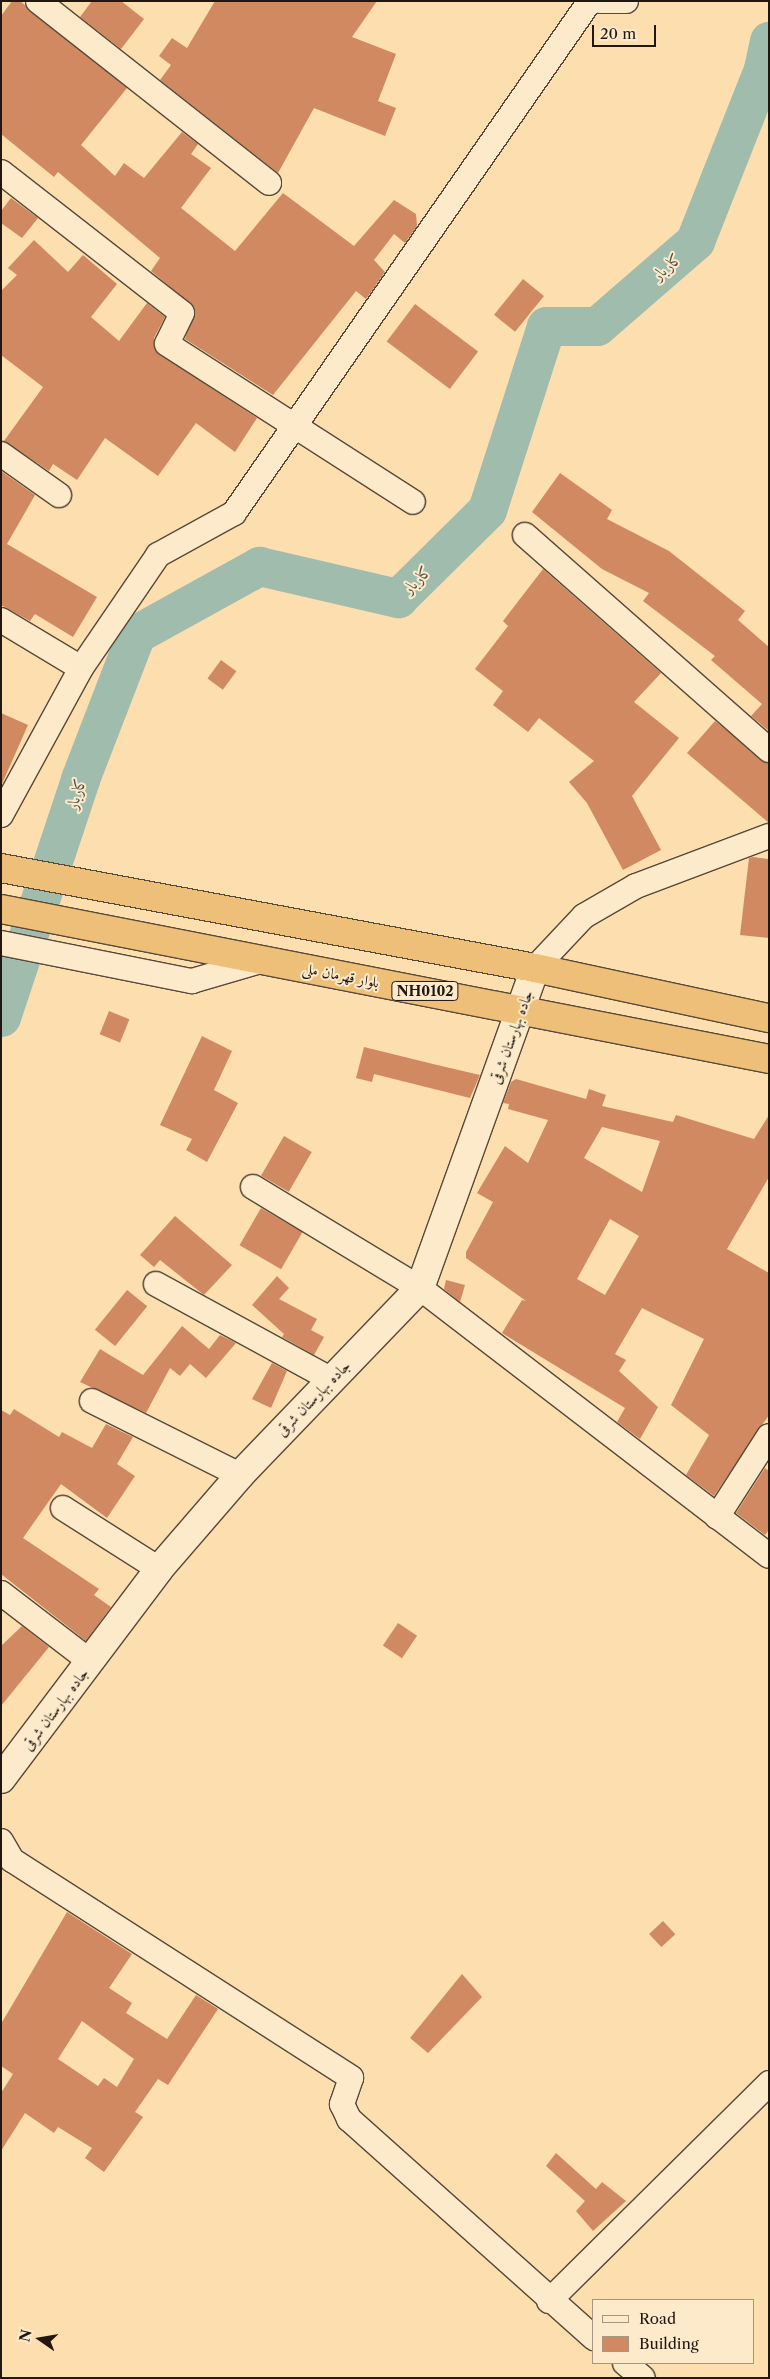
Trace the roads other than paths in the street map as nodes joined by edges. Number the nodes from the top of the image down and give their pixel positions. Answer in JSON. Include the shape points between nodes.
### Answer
{"nodes":[{"id":1,"x":38,"y":1,"type":"edge"},
{"id":2,"x":590,"y":1,"type":"edge"},
{"id":3,"x":600,"y":1,"type":"edge"},
{"id":4,"x":626,"y":1,"type":"edge"},
{"id":5,"x":1,"y":172,"type":"edge"},
{"id":6,"x":269,"y":183,"type":"dead end"},
{"id":7,"x":295,"y":425,"type":"junction"},
{"id":8,"x":1,"y":454,"type":"edge"},
{"id":9,"x":59,"y":495,"type":"dead end"},
{"id":10,"x":413,"y":502,"type":"dead end"},
{"id":11,"x":525,"y":535,"type":"dead end"},
{"id":12,"x":1,"y":620,"type":"edge"},
{"id":13,"x":81,"y":668,"type":"junction"},
{"id":14,"x":769,"y":750,"type":"edge"},
{"id":15,"x":1,"y":815,"type":"edge"},
{"id":16,"x":769,"y":836,"type":"edge"},
{"id":17,"x":1,"y":868,"type":"edge"},
{"id":18,"x":1,"y":908,"type":"edge"},
{"id":19,"x":1,"y":943,"type":"edge"},
{"id":20,"x":264,"y":960,"type":"junction"},
{"id":21,"x":535,"y":968,"type":"junction"},
{"id":22,"x":521,"y":1010,"type":"junction"},
{"id":23,"x":769,"y":1018,"type":"edge"},
{"id":24,"x":769,"y":1059,"type":"edge"},
{"id":25,"x":253,"y":1187,"type":"dead end"},
{"id":26,"x":156,"y":1284,"type":"dead end"},
{"id":27,"x":420,"y":1288,"type":"junction"},
{"id":28,"x":330,"y":1378,"type":"junction"},
{"id":29,"x":92,"y":1401,"type":"dead end"},
{"id":30,"x":769,"y":1436,"type":"edge"},
{"id":31,"x":240,"y":1475,"type":"junction"},
{"id":32,"x":62,"y":1508,"type":"dead end"},
{"id":33,"x":717,"y":1517,"type":"junction"},
{"id":34,"x":769,"y":1556,"type":"edge"},
{"id":35,"x":159,"y":1569,"type":"junction"},
{"id":36,"x":1,"y":1593,"type":"edge"},
{"id":37,"x":91,"y":1662,"type":"junction"},
{"id":38,"x":2,"y":1776,"type":"edge"},
{"id":39,"x":1,"y":1842,"type":"edge"},
{"id":40,"x":769,"y":2083,"type":"edge"},
{"id":41,"x":549,"y":2302,"type":"junction"},
{"id":42,"x":592,"y":2336,"type":"edge"},
{"id":43,"x":626,"y":2364,"type":"edge"},
{"id":44,"x":643,"y":2378,"type":"edge"}],
"edges":[{"from":1,"to":6,"type":"street"},
{"from":2,"to":7,"type":"street"},
{"from":3,"to":4,"type":"street"},
{"from":5,"to":7,"type":"street","via":[[182,314],[167,344]]},
{"from":7,"to":10,"type":"street"},
{"from":7,"to":13,"type":"street","via":[[234,513],[158,555]]},
{"from":8,"to":9,"type":"street"},
{"from":11,"to":14,"type":"street"},
{"from":12,"to":13,"type":"street"},
{"from":13,"to":15,"type":"street"},
{"from":16,"to":21,"type":"street","via":[[636,886],[584,916]]},
{"from":17,"to":21,"type":"highway"},
{"from":18,"to":20,"type":"highway","name":"بلوار قهرمان ملی","number":"NH0102"},
{"from":19,"to":20,"type":"street","via":[[192,981]]},
{"from":20,"to":22,"type":"highway","name":"بلوار قهرمان ملی","number":"NH0102"},
{"from":21,"to":22,"type":"street","name":"جاده بهارستان شرقی"},
{"from":21,"to":23,"type":"highway"},
{"from":22,"to":24,"type":"highway","name":"بلوار قهرمان ملی","number":"NH0102"},
{"from":22,"to":27,"type":"street","name":"جاده بهارستان شرقی"},
{"from":25,"to":27,"type":"street"},
{"from":26,"to":28,"type":"street"},
{"from":27,"to":28,"type":"street","name":"جاده بهارستان شرقی"},
{"from":27,"to":33,"type":"street"},
{"from":28,"to":31,"type":"street","name":"جاده بهارستان شرقی"},
{"from":29,"to":31,"type":"street"},
{"from":30,"to":33,"type":"street"},
{"from":31,"to":35,"type":"street","name":"جاده بهارستان شرقی"},
{"from":32,"to":35,"type":"street"},
{"from":33,"to":34,"type":"street"},
{"from":35,"to":37,"type":"street","name":"جاده بهارستان شرقی"},
{"from":36,"to":37,"type":"street"},
{"from":37,"to":38,"type":"street","name":"جاده بهارستان شرقی"},
{"from":39,"to":41,"type":"street","via":[[12,1860],[351,2078],[342,2104],[349,2119]]},
{"from":40,"to":41,"type":"street"},
{"from":41,"to":42,"type":"street"},
{"from":43,"to":44,"type":"street"}]}
